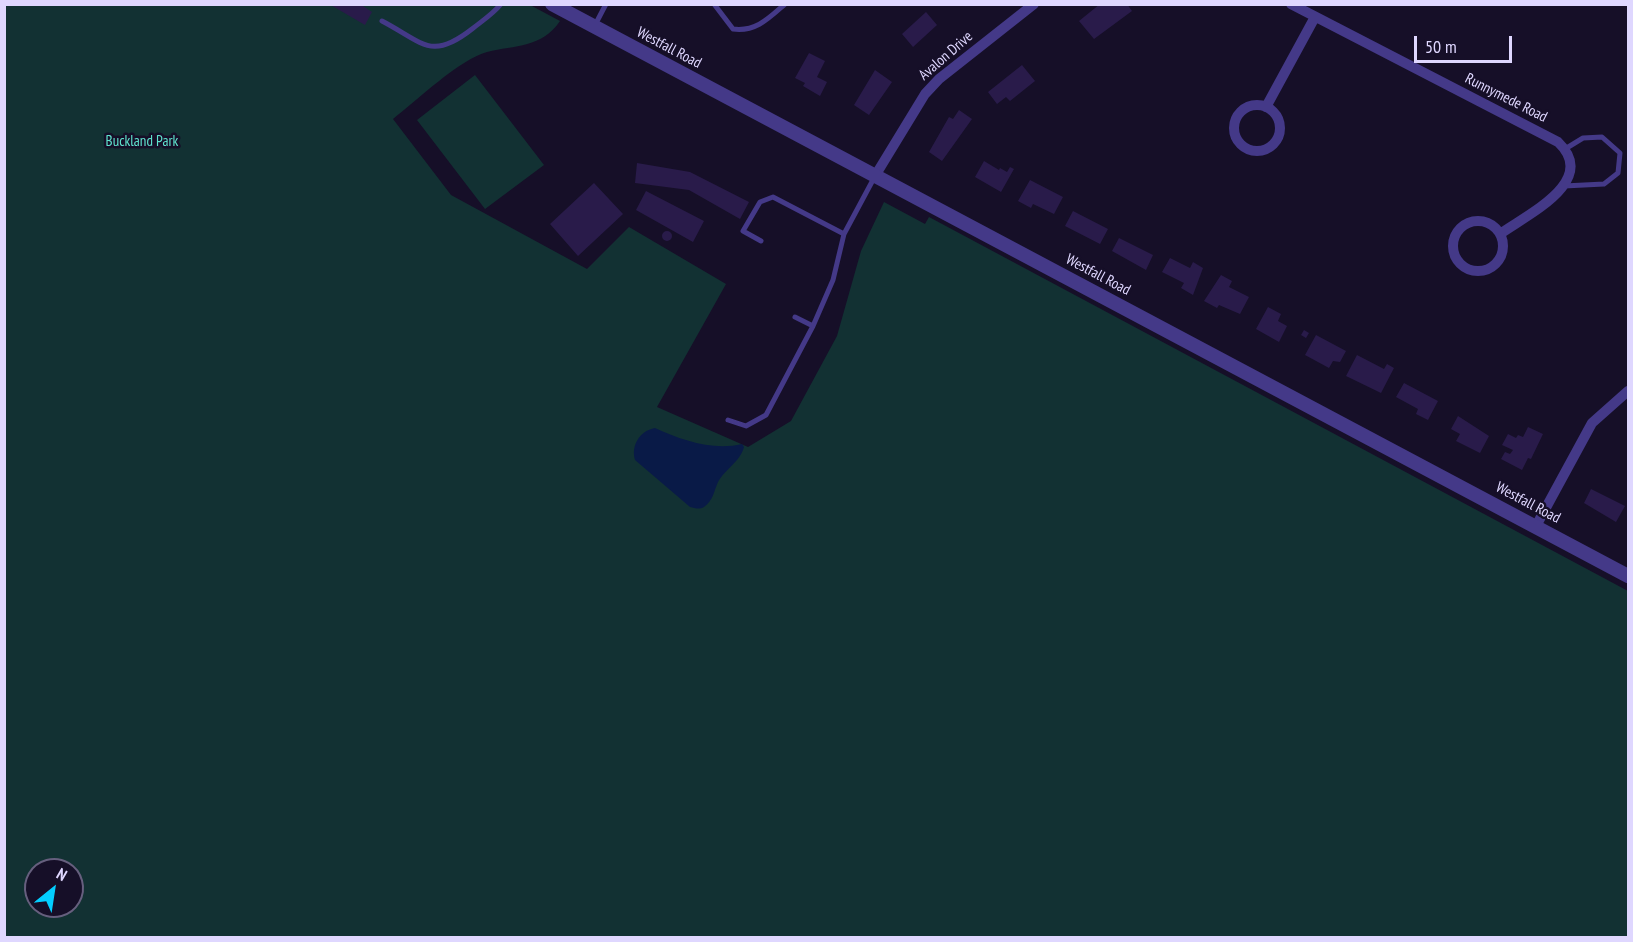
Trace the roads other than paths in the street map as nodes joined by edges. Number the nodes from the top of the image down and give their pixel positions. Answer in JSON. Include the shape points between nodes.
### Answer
{"nodes":[{"id":1,"x":501,"y":4,"type":"edge"},
{"id":2,"x":552,"y":4,"type":"edge"},
{"id":3,"x":606,"y":4,"type":"edge"},
{"id":4,"x":714,"y":4,"type":"edge"},
{"id":5,"x":785,"y":4,"type":"edge"},
{"id":6,"x":1034,"y":4,"type":"edge"},
{"id":7,"x":1291,"y":4,"type":"edge"},
{"id":8,"x":1315,"y":17,"type":"junction"},
{"id":9,"x":382,"y":21,"type":"dead end"},
{"id":10,"x":594,"y":27,"type":"junction"},
{"id":11,"x":1266,"y":107,"type":"junction"},
{"id":12,"x":1565,"y":149,"type":"junction"},
{"id":13,"x":875,"y":176,"type":"junction"},
{"id":14,"x":1564,"y":186,"type":"junction"},
{"id":15,"x":843,"y":234,"type":"junction"},
{"id":16,"x":1500,"y":234,"type":"junction"},
{"id":17,"x":761,"y":241,"type":"dead end"},
{"id":18,"x":795,"y":317,"type":"dead end"},
{"id":19,"x":813,"y":326,"type":"junction"},
{"id":20,"x":1629,"y":391,"type":"edge"},
{"id":21,"x":728,"y":420,"type":"dead end"},
{"id":22,"x":1536,"y":526,"type":"junction"},
{"id":23,"x":1629,"y":576,"type":"edge"}],
"edges":[{"from":1,"to":9,"type":"lane","via":[[444,48],[432,48]]},
{"from":2,"to":10,"type":"street","name":"Westfall Road"},
{"from":3,"to":10,"type":"lane"},
{"from":4,"to":5,"type":"lane","via":[[734,29],[746,31]]},
{"from":6,"to":13,"type":"street","name":"Avalon Drive","via":[[925,94]]},
{"from":7,"to":8,"type":"street","name":"Runnymede Road"},
{"from":8,"to":11,"type":"street"},
{"from":8,"to":12,"type":"street","name":"Runnymede Road"},
{"from":10,"to":13,"type":"street","name":"Westfall Road"},
{"from":11,"to":11,"type":"street","via":[[1280,124],[1277,139],[1259,150],[1244,147],[1235,135],[1235,120],[1245,108]]},
{"from":12,"to":14,"type":"street","via":[[1571,170]]},
{"from":12,"to":14,"type":"lane","via":[[1583,138],[1602,137],[1620,153],[1618,172],[1604,184]]},
{"from":13,"to":15,"type":"lane"},
{"from":13,"to":22,"type":"street","name":"Westfall Road"},
{"from":14,"to":16,"type":"street"},
{"from":15,"to":17,"type":"lane","via":[[773,197],[760,202],[743,231]]},
{"from":15,"to":19,"type":"lane","via":[[833,280]]},
{"from":16,"to":16,"type":"street","via":[[1488,223],[1464,225],[1454,237],[1454,254],[1472,270],[1488,268],[1500,257]]},
{"from":18,"to":19,"type":"lane"},
{"from":19,"to":21,"type":"lane","via":[[766,415],[746,426]]},
{"from":20,"to":22,"type":"street","via":[[1592,423]]},
{"from":22,"to":23,"type":"street","name":"Westfall Road"}]}
